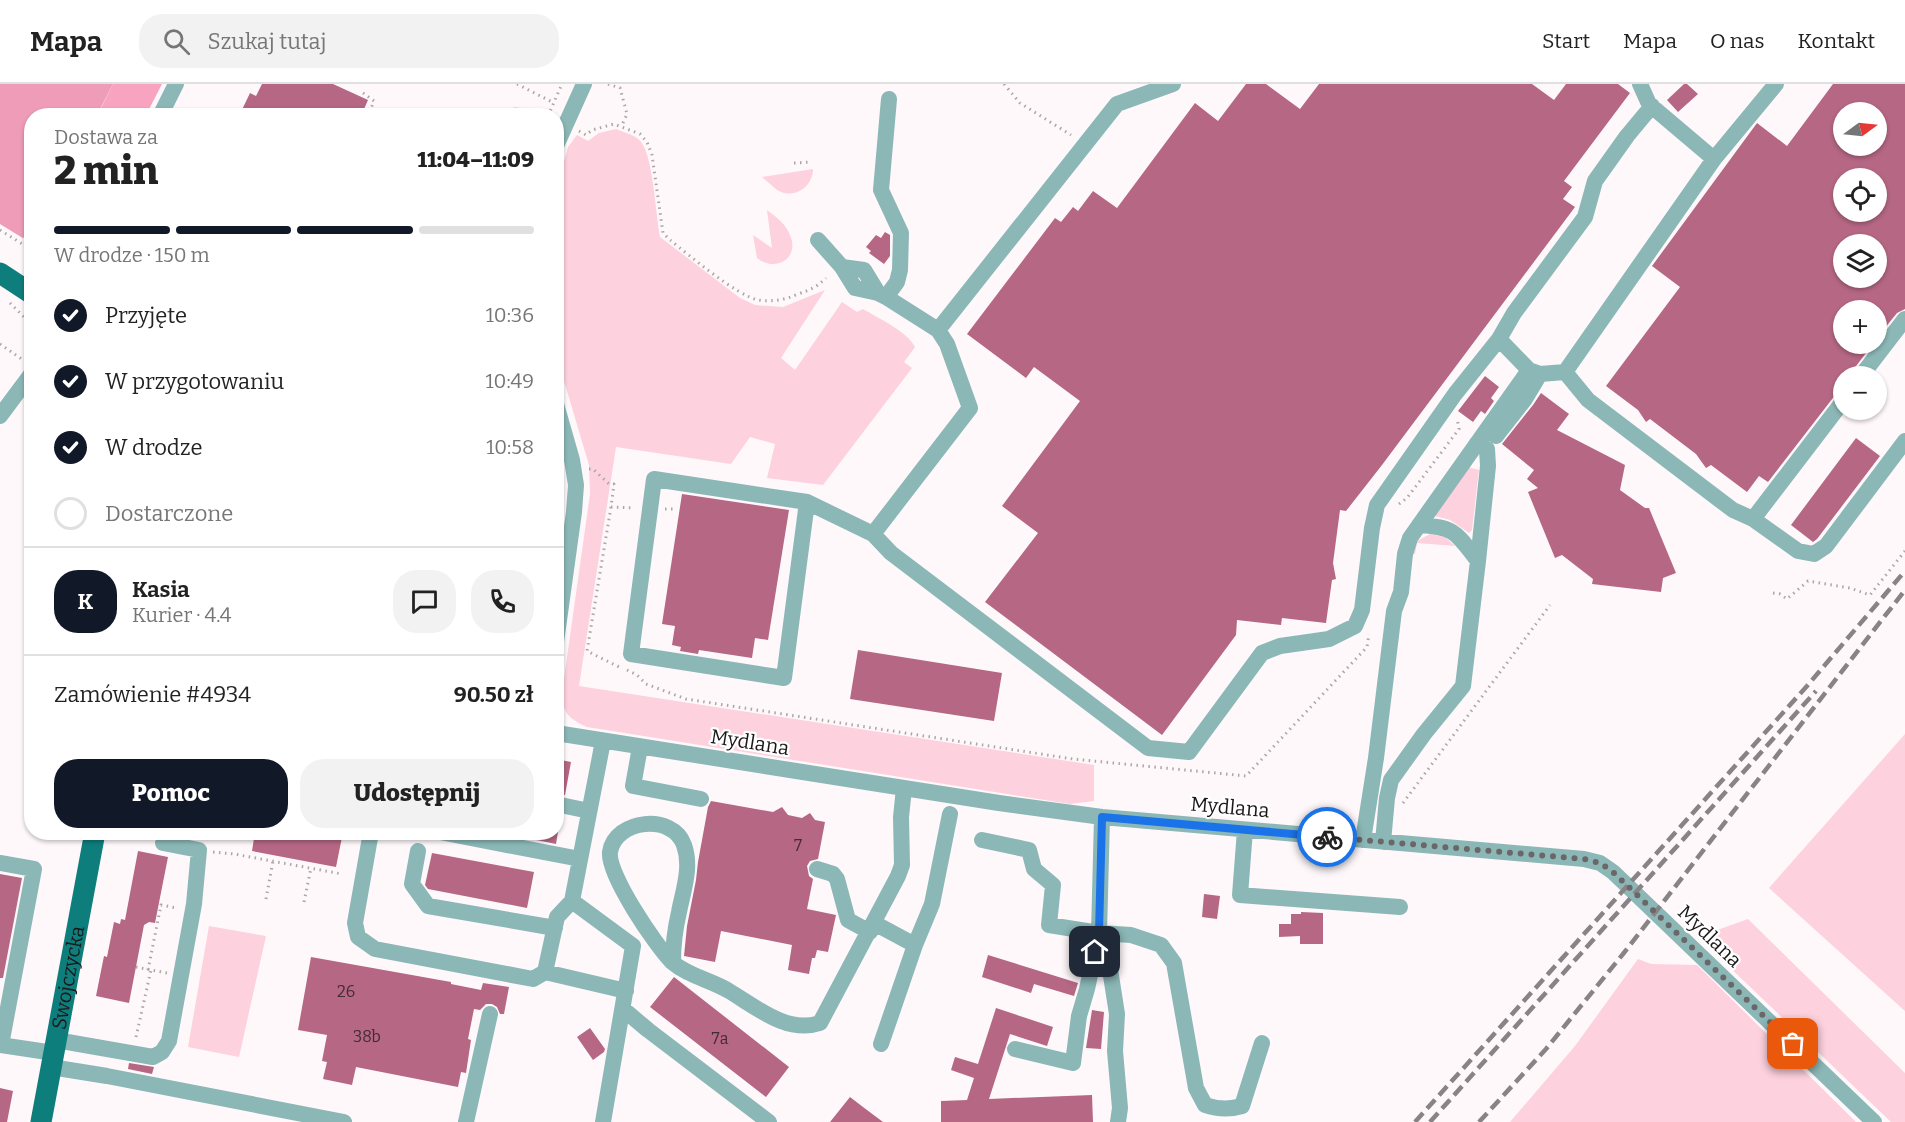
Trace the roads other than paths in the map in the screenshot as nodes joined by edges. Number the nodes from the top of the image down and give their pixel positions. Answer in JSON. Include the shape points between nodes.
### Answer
{"nodes":[{"id":1,"x":176,"y":84,"type":"edge"},
{"id":2,"x":584,"y":84,"type":"edge"},
{"id":3,"x":1173,"y":84,"type":"edge"},
{"id":4,"x":1640,"y":84,"type":"edge"},
{"id":5,"x":1776,"y":84,"type":"edge"},
{"id":6,"x":889,"y":99,"type":"dead end"},
{"id":7,"x":1652,"y":106,"type":"junction"},
{"id":8,"x":164,"y":108,"type":"edge"},
{"id":9,"x":564,"y":128,"type":"edge"},
{"id":10,"x":1714,"y":159,"type":"junction"},
{"id":11,"x":818,"y":240,"type":"dead end"},
{"id":12,"x":4,"y":283,"type":"edge"},
{"id":13,"x":24,"y":291,"type":"edge"},
{"id":14,"x":882,"y":295,"type":"junction"},
{"id":15,"x":1905,"y":319,"type":"edge"},
{"id":16,"x":938,"y":330,"type":"junction"},
{"id":17,"x":1499,"y":339,"type":"junction"},
{"id":18,"x":1869,"y":366,"type":"edge"},
{"id":19,"x":1535,"y":372,"type":"junction"},
{"id":20,"x":1564,"y":372,"type":"junction"},
{"id":21,"x":24,"y":384,"type":"edge"},
{"id":22,"x":1833,"y":415,"type":"edge"},
{"id":23,"x":0,"y":416,"type":"edge"},
{"id":24,"x":564,"y":432,"type":"edge"},
{"id":25,"x":1905,"y":441,"type":"edge"},
{"id":26,"x":1482,"y":446,"type":"junction"},
{"id":27,"x":807,"y":502,"type":"junction"},
{"id":28,"x":1753,"y":519,"type":"junction"},
{"id":29,"x":1419,"y":525,"type":"junction"},
{"id":30,"x":873,"y":534,"type":"junction"},
{"id":31,"x":1478,"y":561,"type":"junction"},
{"id":32,"x":564,"y":584,"type":"edge"},
{"id":33,"x":564,"y":734,"type":"edge"},
{"id":34,"x":603,"y":741,"type":"junction"},
{"id":35,"x":640,"y":747,"type":"junction"},
{"id":36,"x":904,"y":788,"type":"junction"},
{"id":37,"x":701,"y":799,"type":"dead end"},
{"id":38,"x":564,"y":806,"type":"edge"},
{"id":39,"x":589,"y":811,"type":"junction"},
{"id":40,"x":950,"y":814,"type":"dead end"},
{"id":41,"x":1102,"y":817,"type":"junction"},
{"id":42,"x":1245,"y":830,"type":"junction"},
{"id":43,"x":94,"y":840,"type":"edge"},
{"id":44,"x":370,"y":840,"type":"edge"},
{"id":45,"x":481,"y":840,"type":"edge"},
{"id":46,"x":982,"y":840,"type":"dead end"},
{"id":47,"x":1363,"y":840,"type":"junction"},
{"id":48,"x":1383,"y":842,"type":"junction"},
{"id":49,"x":163,"y":843,"type":"dead end"},
{"id":50,"x":418,"y":851,"type":"dead end"},
{"id":51,"x":580,"y":859,"type":"junction"},
{"id":52,"x":0,"y":863,"type":"edge"},
{"id":53,"x":817,"y":870,"type":"dead end"},
{"id":54,"x":572,"y":901,"type":"junction"},
{"id":55,"x":1400,"y":907,"type":"dead end"},
{"id":56,"x":555,"y":928,"type":"junction"},
{"id":57,"x":872,"y":928,"type":"junction"},
{"id":58,"x":1099,"y":933,"type":"junction"},
{"id":59,"x":915,"y":945,"type":"junction"},
{"id":60,"x":673,"y":962,"type":"junction"},
{"id":61,"x":545,"y":972,"type":"junction"},
{"id":62,"x":626,"y":992,"type":"junction"},
{"id":63,"x":624,"y":1009,"type":"junction"},
{"id":64,"x":490,"y":1014,"type":"dead end"},
{"id":65,"x":1262,"y":1043,"type":"dead end"},
{"id":66,"x":881,"y":1044,"type":"dead end"},
{"id":67,"x":0,"y":1045,"type":"edge"},
{"id":68,"x":1015,"y":1049,"type":"dead end"},
{"id":69,"x":54,"y":1053,"type":"junction"},
{"id":70,"x":41,"y":1122,"type":"edge"},
{"id":71,"x":344,"y":1122,"type":"edge"},
{"id":72,"x":466,"y":1122,"type":"edge"},
{"id":73,"x":603,"y":1122,"type":"edge"},
{"id":74,"x":769,"y":1122,"type":"edge"},
{"id":75,"x":1118,"y":1122,"type":"edge"},
{"id":76,"x":1874,"y":1122,"type":"edge"}],
"edges":[{"from":1,"to":8,"type":"street"},
{"from":2,"to":9,"type":"street"},
{"from":3,"to":16,"type":"street","via":[[1117,105]]},
{"from":4,"to":7,"type":"street"},
{"from":5,"to":10,"type":"street"},
{"from":6,"to":14,"type":"street","via":[[881,190],[901,233],[900,270],[897,282]]},
{"from":7,"to":10,"type":"street"},
{"from":7,"to":17,"type":"street","via":[[1595,181],[1585,217]]},
{"from":10,"to":20,"type":"street"},
{"from":11,"to":14,"type":"street","via":[[855,288]]},
{"from":12,"to":13,"type":"main road"},
{"from":14,"to":16,"type":"street"},
{"from":15,"to":18,"type":"street"},
{"from":16,"to":30,"type":"street","via":[[947,344],[970,408]]},
{"from":17,"to":19,"type":"street"},
{"from":17,"to":30,"type":"street","via":[[1377,505],[1362,610],[1355,626],[1329,639],[1280,646],[1262,653],[1189,752],[1148,747],[891,553]]},
{"from":19,"to":20,"type":"street"},
{"from":19,"to":26,"type":"street","via":[[1525,399]]},
{"from":20,"to":28,"type":"street","via":[[1588,400],[1733,510]]},
{"from":21,"to":23,"type":"street"},
{"from":22,"to":28,"type":"street"},
{"from":24,"to":32,"type":"street","via":[[576,485]]},
{"from":25,"to":28,"type":"street","via":[[1826,546],[1815,554],[1798,551]]},
{"from":26,"to":29,"type":"street"},
{"from":26,"to":31,"type":"street","via":[[1488,466]]},
{"from":27,"to":27,"type":"street","via":[[654,479],[631,654],[784,678]]},
{"from":27,"to":30,"type":"street"},
{"from":29,"to":31,"type":"street","via":[[1444,527],[1455,533]]},
{"from":29,"to":47,"type":"street","via":[[1405,554],[1401,592],[1394,611]]},
{"from":31,"to":48,"type":"street","via":[[1463,686],[1391,780]]},
{"from":33,"to":34,"type":"street","name":"Mydlana"},
{"from":34,"to":35,"type":"street","name":"Mydlana"},
{"from":34,"to":39,"type":"street"},
{"from":35,"to":36,"type":"street","name":"Mydlana"},
{"from":35,"to":37,"type":"street","via":[[633,786]]},
{"from":36,"to":41,"type":"street","name":"Mydlana"},
{"from":36,"to":57,"type":"street","via":[[902,865]]},
{"from":38,"to":39,"type":"street"},
{"from":39,"to":51,"type":"street"},
{"from":40,"to":59,"type":"street","via":[[932,904]]},
{"from":41,"to":42,"type":"street","name":"Mydlana"},
{"from":41,"to":58,"type":"street"},
{"from":42,"to":47,"type":"street","name":"Mydlana"},
{"from":42,"to":55,"type":"street","via":[[1240,895]]},
{"from":43,"to":69,"type":"main road","name":"Swojczycka"},
{"from":44,"to":61,"type":"street","via":[[356,923],[358,937],[375,949],[415,958],[533,979]]},
{"from":45,"to":51,"type":"street"},
{"from":46,"to":58,"type":"street","via":[[1029,850],[1034,869],[1053,885],[1049,925]]},
{"from":47,"to":48,"type":"street","name":"Mydlana"},
{"from":48,"to":76,"type":"street","name":"Mydlana","via":[[1600,863]]},
{"from":49,"to":69,"type":"street","via":[[200,850],[169,1041],[153,1057],[132,1053]]},
{"from":50,"to":56,"type":"street","via":[[412,884],[428,906]]},
{"from":51,"to":54,"type":"street"},
{"from":52,"to":67,"type":"street","via":[[34,869]]},
{"from":53,"to":57,"type":"street","via":[[837,879],[848,920]]},
{"from":54,"to":56,"type":"street","via":[[557,917]]},
{"from":54,"to":62,"type":"street","via":[[633,946]]},
{"from":56,"to":61,"type":"street"},
{"from":57,"to":59,"type":"street"},
{"from":57,"to":60,"type":"street","via":[[820,1023],[810,1026],[798,1026],[760,1011]]},
{"from":58,"to":65,"type":"street","via":[[1131,934],[1161,945],[1174,963],[1196,1088],[1205,1105],[1216,1109],[1242,1106]]},
{"from":58,"to":68,"type":"street","via":[[1078,1016],[1072,1063]]},
{"from":58,"to":75,"type":"street","via":[[1109,963],[1117,1014]]},
{"from":59,"to":66,"type":"street"},
{"from":60,"to":60,"type":"street","via":[[613,873],[610,853],[614,841],[636,825],[672,829],[684,843],[686,882],[673,943]]},
{"from":61,"to":62,"type":"street"},
{"from":62,"to":63,"type":"street"},
{"from":63,"to":73,"type":"street"},
{"from":63,"to":74,"type":"street"},
{"from":64,"to":72,"type":"street"},
{"from":67,"to":69,"type":"street"},
{"from":69,"to":70,"type":"main road","name":"Swojczycka"},
{"from":69,"to":71,"type":"street","via":[[130,1080]]}]}
